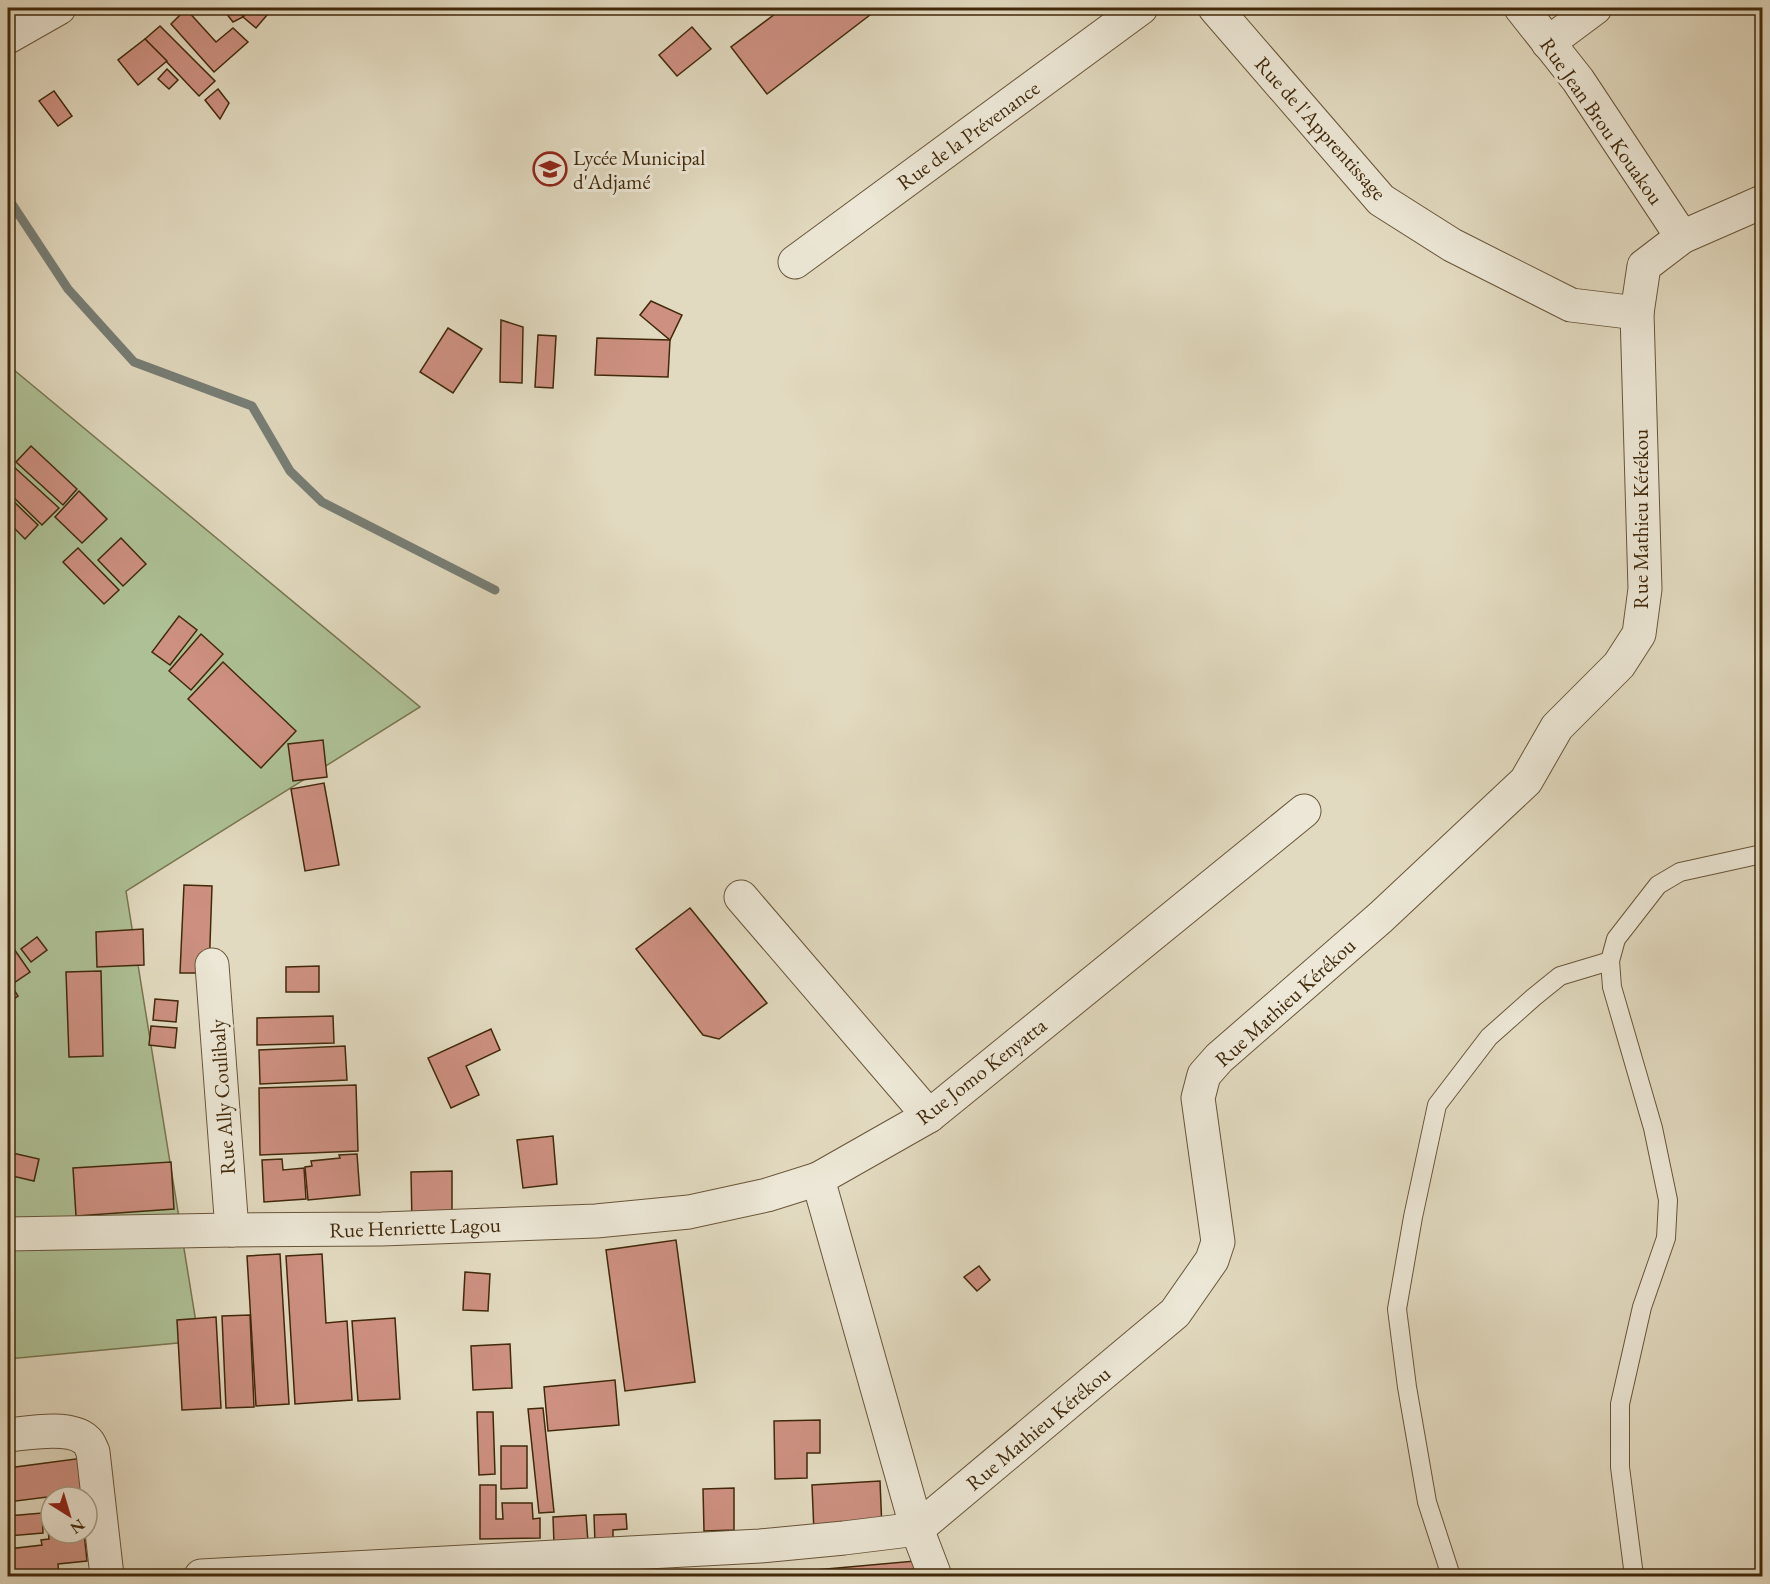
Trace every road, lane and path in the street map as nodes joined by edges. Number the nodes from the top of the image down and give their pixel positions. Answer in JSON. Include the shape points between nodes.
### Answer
{"nodes":[{"id":1,"x":59,"y":8,"type":"edge"},
{"id":2,"x":1141,"y":8,"type":"edge"},
{"id":3,"x":1215,"y":8,"type":"edge"},
{"id":4,"x":1521,"y":8,"type":"edge"},
{"id":5,"x":1594,"y":8,"type":"edge"},
{"id":6,"x":8,"y":37,"type":"edge"},
{"id":7,"x":1548,"y":43,"type":"junction"},
{"id":8,"x":1762,"y":202,"type":"edge"},
{"id":9,"x":1682,"y":237,"type":"junction"},
{"id":10,"x":795,"y":262,"type":"dead end"},
{"id":11,"x":1637,"y":313,"type":"junction"},
{"id":12,"x":1304,"y":811,"type":"dead end"},
{"id":13,"x":1762,"y":854,"type":"edge"},
{"id":14,"x":741,"y":897,"type":"dead end"},
{"id":15,"x":1610,"y":961,"type":"junction"},
{"id":16,"x":212,"y":965,"type":"dead end"},
{"id":17,"x":929,"y":1116,"type":"junction"},
{"id":18,"x":818,"y":1179,"type":"junction"},
{"id":19,"x":232,"y":1230,"type":"junction"},
{"id":20,"x":8,"y":1234,"type":"edge"},
{"id":21,"x":8,"y":1435,"type":"edge"},
{"id":22,"x":917,"y":1529,"type":"junction"},
{"id":23,"x":577,"y":1567,"type":"edge"},
{"id":24,"x":374,"y":1571,"type":"edge"},
{"id":25,"x":107,"y":1576,"type":"edge"},
{"id":26,"x":201,"y":1576,"type":"edge"},
{"id":27,"x":935,"y":1576,"type":"edge"},
{"id":28,"x":1451,"y":1576,"type":"edge"},
{"id":29,"x":1634,"y":1576,"type":"edge"}],
"edges":[{"from":1,"to":6,"type":"street"},
{"from":2,"to":10,"type":"street","name":"Rue de la Prévenance"},
{"from":3,"to":11,"type":"street","name":"Rue de l'Apprentissage","via":[[1381,200],[1452,245],[1572,305]]},
{"from":4,"to":7,"type":"street","name":"Rue Jean Brou Kouakou"},
{"from":5,"to":7,"type":"street"},
{"from":7,"to":9,"type":"street","name":"Rue Jean Brou Kouakou","via":[[1578,80]]},
{"from":8,"to":9,"type":"street","name":"Rue Mathieu Kérékou"},
{"from":9,"to":11,"type":"street","name":"Rue Mathieu Kérékou","via":[[1644,266]]},
{"from":11,"to":22,"type":"street","name":"Rue Mathieu Kérékou","via":[[1645,589],[1639,634],[1619,666],[1557,727],[1526,781],[1204,1076],[1198,1098],[1218,1242],[1212,1260],[1175,1313]]},
{"from":12,"to":17,"type":"street","name":"Rue Jomo Kenyatta"},
{"from":13,"to":15,"type":"lane","via":[[1680,872],[1658,885],[1616,939]]},
{"from":14,"to":17,"type":"street"},
{"from":15,"to":28,"type":"lane","via":[[1560,976],[1534,997],[1489,1037],[1437,1105],[1397,1308],[1427,1502]]},
{"from":15,"to":29,"type":"lane","via":[[1612,987],[1653,1128],[1668,1200],[1666,1238],[1642,1307],[1620,1404],[1620,1467]]},
{"from":16,"to":19,"type":"street","name":"Rue Ally Coulibaly"},
{"from":17,"to":18,"type":"street","name":"Rue Jomo Kenyatta"},
{"from":18,"to":19,"type":"street","name":"Rue Henriette Lagou","via":[[689,1212],[596,1221]]},
{"from":18,"to":22,"type":"street"},
{"from":19,"to":20,"type":"street","name":"Rue Henriette Lagou"},
{"from":21,"to":25,"type":"street","via":[[59,1431],[81,1436],[88,1442],[93,1452]]},
{"from":22,"to":23,"type":"street"},
{"from":22,"to":27,"type":"street"},
{"from":23,"to":24,"type":"street"},
{"from":24,"to":26,"type":"street"}]}
